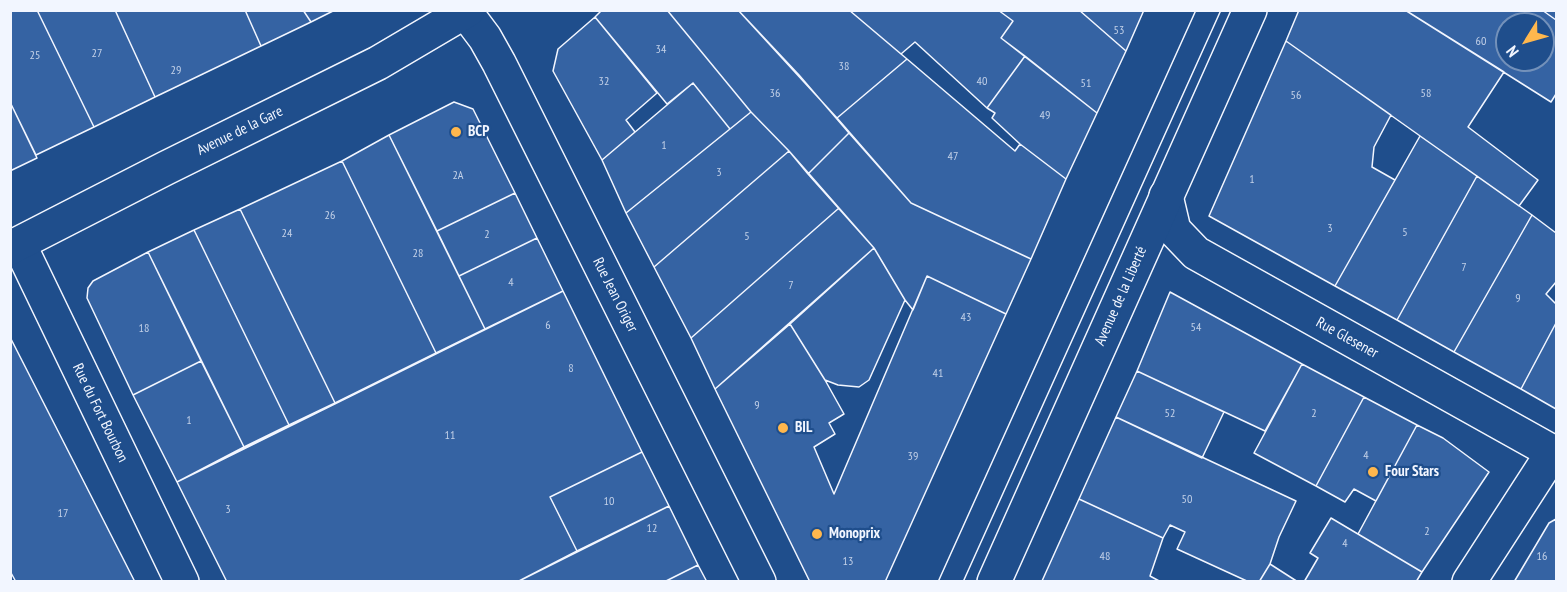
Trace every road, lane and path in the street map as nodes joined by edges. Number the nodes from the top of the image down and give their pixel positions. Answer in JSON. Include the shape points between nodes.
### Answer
{"nodes":[{"id":1,"x":1250,"y":10,"type":"edge"},
{"id":2,"x":466,"y":11,"type":"edge"},
{"id":3,"x":1166,"y":196,"type":"junction"},
{"id":4,"x":15,"y":246,"type":"edge"},
{"id":5,"x":1555,"y":453,"type":"edge"},
{"id":6,"x":182,"y":582,"type":"edge"},
{"id":7,"x":759,"y":582,"type":"edge"},
{"id":8,"x":994,"y":582,"type":"edge"},
{"id":9,"x":1469,"y":582,"type":"edge"}],
"edges":[{"from":1,"to":3,"type":"main road","name":"Avenue de la Liberté"},
{"from":2,"to":4,"type":"main road","name":"Avenue de la Gare","via":[[378,63]]},
{"from":2,"to":7,"type":"main road","name":"Rue Jean Origer","via":[[499,63]]},
{"from":3,"to":5,"type":"main road","name":"Rue Glesener","via":[[1174,230],[1196,253]]},
{"from":3,"to":8,"type":"main road","name":"Avenue de la Liberté"},
{"from":4,"to":6,"type":"main road","name":"Rue du Fort Bourbon"},
{"from":5,"to":9,"type":"main road"}]}
